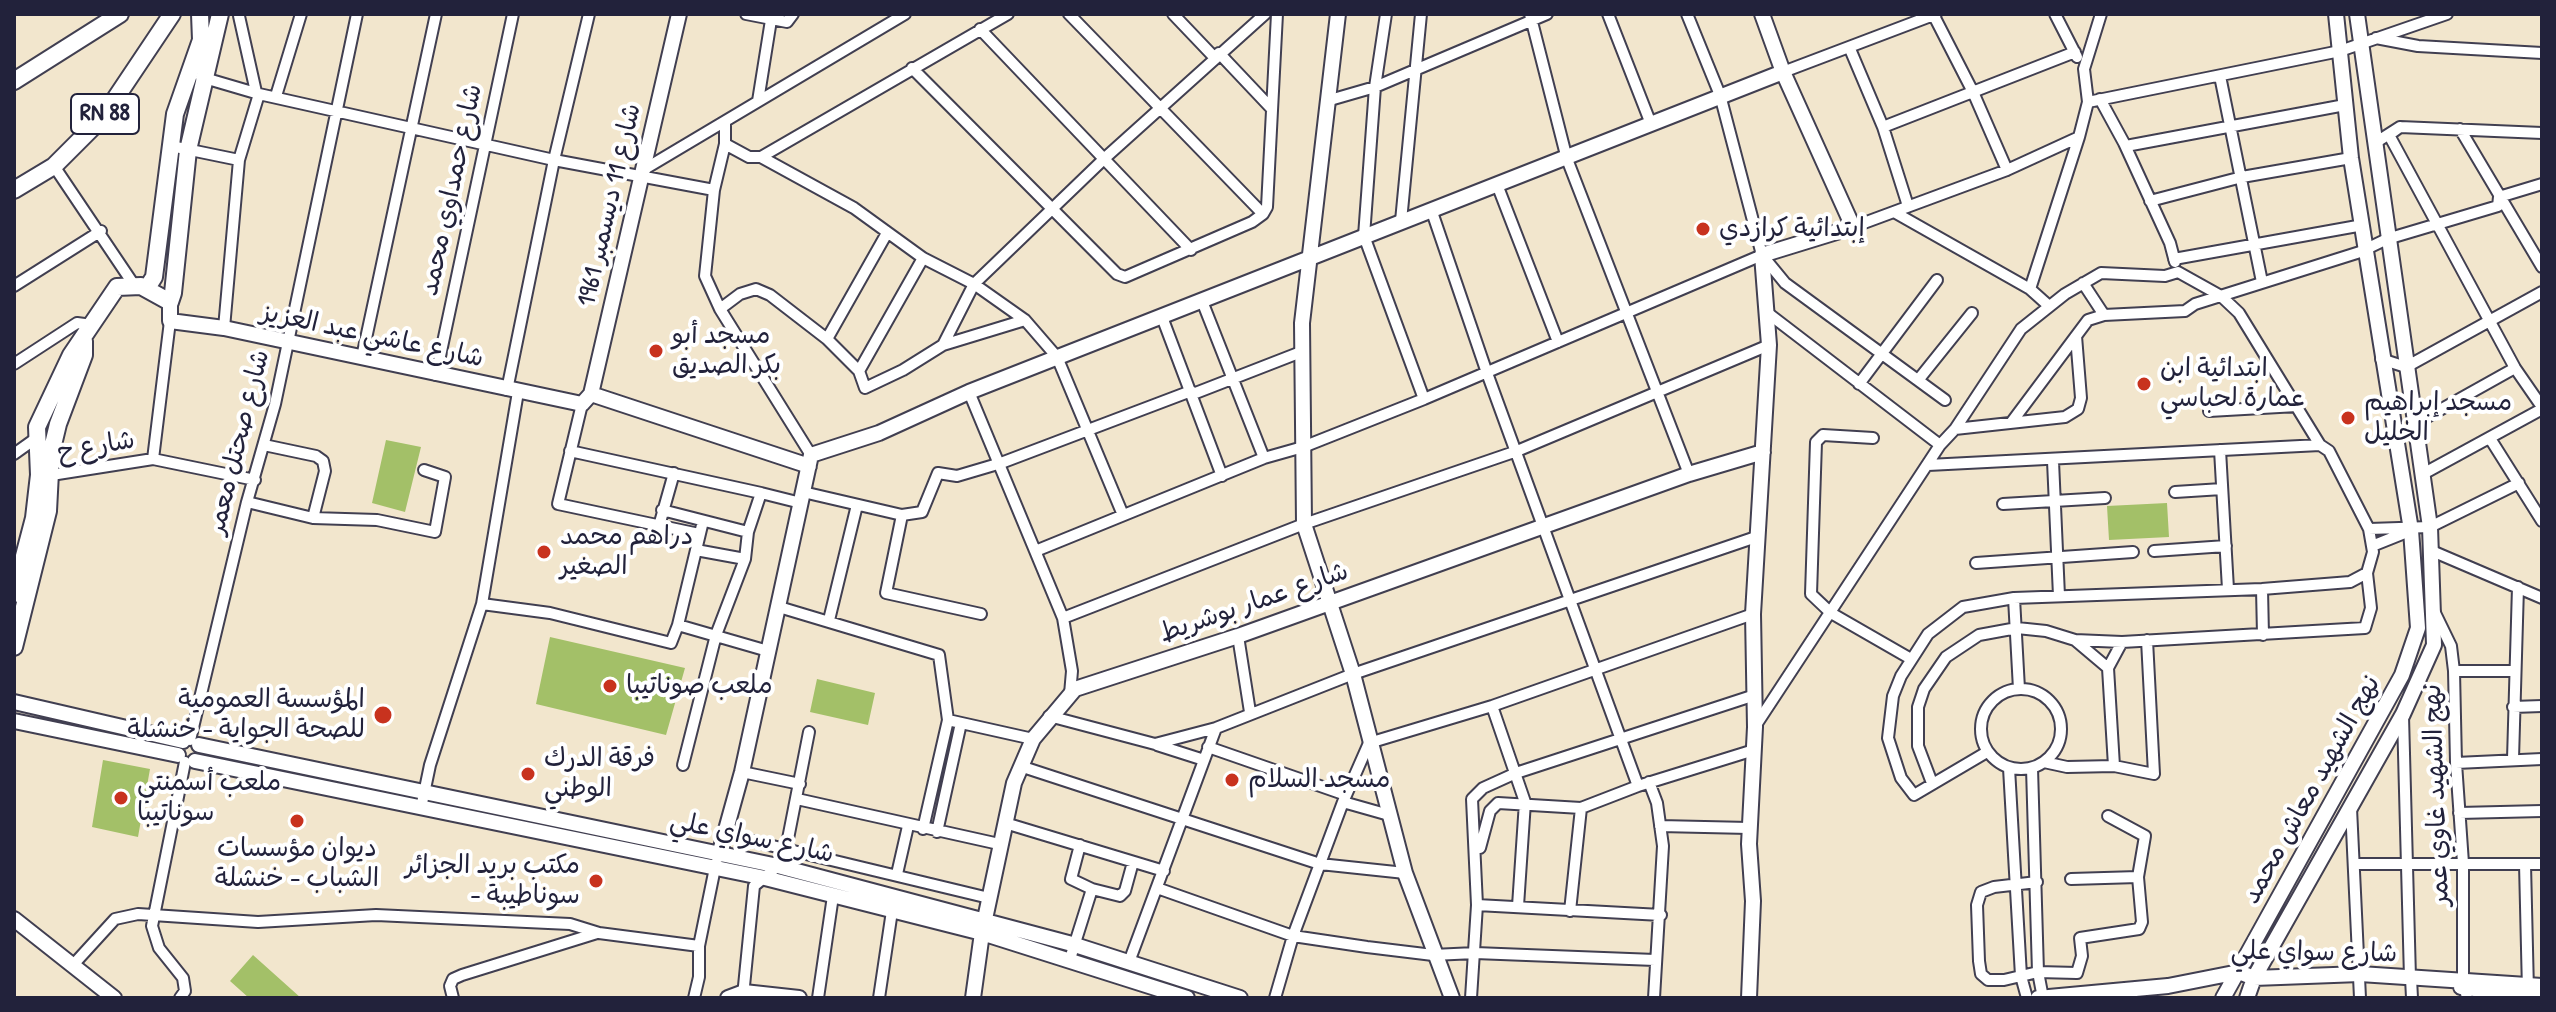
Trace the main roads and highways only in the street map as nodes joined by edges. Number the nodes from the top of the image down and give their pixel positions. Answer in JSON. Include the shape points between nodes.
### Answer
{"nodes":[{"id":1,"x":120,"y":14,"type":"edge"},
{"id":2,"x":172,"y":14,"type":"edge"},
{"id":3,"x":200,"y":14,"type":"edge"},
{"id":4,"x":222,"y":14,"type":"edge"},
{"id":5,"x":679,"y":14,"type":"edge"},
{"id":6,"x":1338,"y":14,"type":"edge"},
{"id":7,"x":1762,"y":14,"type":"edge"},
{"id":8,"x":2336,"y":14,"type":"edge"},
{"id":9,"x":2357,"y":14,"type":"edge"},
{"id":10,"x":1783,"y":72,"type":"junction"},
{"id":11,"x":197,"y":74,"type":"junction"},
{"id":12,"x":14,"y":81,"type":"edge"},
{"id":13,"x":179,"y":148,"type":"junction"},
{"id":14,"x":14,"y":190,"type":"edge"},
{"id":15,"x":1312,"y":255,"type":"junction"},
{"id":16,"x":141,"y":286,"type":"junction"},
{"id":17,"x":170,"y":302,"type":"junction"},
{"id":18,"x":88,"y":332,"type":"junction"},
{"id":19,"x":586,"y":399,"type":"junction"},
{"id":20,"x":1763,"y":452,"type":"junction"},
{"id":21,"x":810,"y":460,"type":"junction"},
{"id":22,"x":44,"y":476,"type":"junction"},
{"id":23,"x":14,"y":594,"type":"edge"},
{"id":24,"x":1330,"y":602,"type":"junction"},
{"id":25,"x":14,"y":647,"type":"edge"},
{"id":26,"x":14,"y":702,"type":"edge"},
{"id":27,"x":14,"y":721,"type":"edge"},
{"id":28,"x":188,"y":750,"type":"junction"},
{"id":29,"x":716,"y":862,"type":"junction"},
{"id":30,"x":14,"y":919,"type":"edge"},
{"id":31,"x":984,"y":926,"type":"junction"},
{"id":32,"x":2239,"y":972,"type":"junction"},
{"id":33,"x":2254,"y":978,"type":"junction"},
{"id":34,"x":2465,"y":989,"type":"edge"},
{"id":35,"x":2167,"y":992,"type":"edge"},
{"id":36,"x":2534,"y":992,"type":"edge"},
{"id":37,"x":743,"y":995,"type":"edge"},
{"id":38,"x":114,"y":998,"type":"edge"},
{"id":39,"x":728,"y":998,"type":"edge"},
{"id":40,"x":799,"y":998,"type":"edge"},
{"id":41,"x":973,"y":998,"type":"edge"},
{"id":42,"x":1187,"y":998,"type":"edge"},
{"id":43,"x":1240,"y":998,"type":"edge"},
{"id":44,"x":1452,"y":998,"type":"edge"},
{"id":45,"x":1749,"y":998,"type":"edge"},
{"id":46,"x":2042,"y":998,"type":"edge"},
{"id":47,"x":2223,"y":998,"type":"edge"},
{"id":48,"x":2247,"y":998,"type":"edge"}],
"edges":[{"from":1,"to":12,"type":"main road"},
{"from":2,"to":14,"type":"main road","number":"RN 88","via":[[103,117],[54,166]]},
{"from":3,"to":11,"type":"main road"},
{"from":4,"to":11,"type":"main road"},
{"from":5,"to":19,"type":"main road","name":"شارع 11 ديسمبر 1961"},
{"from":6,"to":15,"type":"main road"},
{"from":7,"to":10,"type":"main road"},
{"from":8,"to":32,"type":"main road","name":"نهج الشهيد معاش محمد","via":[[2351,158],[2411,530],[2418,628],[2402,675]]},
{"from":9,"to":33,"type":"main road","name":"نهج الشهيد معاش محمد","via":[[2368,39],[2387,239],[2430,527],[2434,645],[2403,714]]},
{"from":10,"to":15,"type":"main road"},
{"from":10,"to":20,"type":"main road","via":[[1853,227],[1762,255],[1769,314]]},
{"from":11,"to":13,"type":"main road"},
{"from":13,"to":16,"type":"main road","via":[[154,277]]},
{"from":13,"to":17,"type":"main road","via":[[176,279]]},
{"from":15,"to":21,"type":"main road"},
{"from":15,"to":24,"type":"main road","via":[[1301,352],[1304,524]]},
{"from":16,"to":17,"type":"main road"},
{"from":16,"to":18,"type":"main road","via":[[112,291]]},
{"from":17,"to":19,"type":"main road","name":"شارع عاشي عبد العزيز","via":[[170,321],[513,391]]},
{"from":18,"to":22,"type":"main road"},
{"from":18,"to":22,"type":"main road","via":[[41,415],[35,439]]},
{"from":19,"to":21,"type":"main road","name":"شارع عاشي عبد العزيز"},
{"from":20,"to":24,"type":"main road","name":"شارع عمار بوشريط"},
{"from":20,"to":45,"type":"main road","via":[[1753,614]]},
{"from":21,"to":29,"type":"main road","via":[[742,772]]},
{"from":22,"to":23,"type":"main road"},
{"from":22,"to":25,"type":"main road","via":[[43,536]]},
{"from":24,"to":31,"type":"main road","name":"شارع عمار بوشريط","via":[[1075,689],[1033,739],[1014,783]]},
{"from":24,"to":44,"type":"main road","via":[[1405,873]]},
{"from":26,"to":28,"type":"main road","name":"شارع سواي علي"},
{"from":27,"to":28,"type":"main road","name":"شارع سواي علي"},
{"from":28,"to":29,"type":"main road","name":"شارع سواي علي"},
{"from":29,"to":31,"type":"main road","name":"شارع سواي علي","via":[[892,911]]},
{"from":29,"to":31,"type":"main road","name":"شارع سواي علي","via":[[778,866]]},
{"from":30,"to":38,"type":"main road"},
{"from":31,"to":41,"type":"main road","name":"شارع عمار بوشريط"},
{"from":31,"to":42,"type":"main road","name":"شارع سواي علي"},
{"from":31,"to":43,"type":"main road","name":"شارع سواي علي","via":[[1072,944]]},
{"from":32,"to":33,"type":"main road","name":"شارع سواي علي"},
{"from":32,"to":35,"type":"main road","name":"شارع سواي علي"},
{"from":32,"to":47,"type":"main road","name":"نهج الشهيد معاش محمد"},
{"from":33,"to":34,"type":"main road","name":"شارع سواي علي","via":[[2360,974],[2447,979]]},
{"from":33,"to":48,"type":"main road","name":"نهج الشهيد معاش محمد"},
{"from":34,"to":36,"type":"main road","name":"شارع سواي علي"},
{"from":35,"to":46,"type":"main road","name":"شارع سواي علي"},
{"from":37,"to":39,"type":"main road"},
{"from":37,"to":40,"type":"main road"}]}
